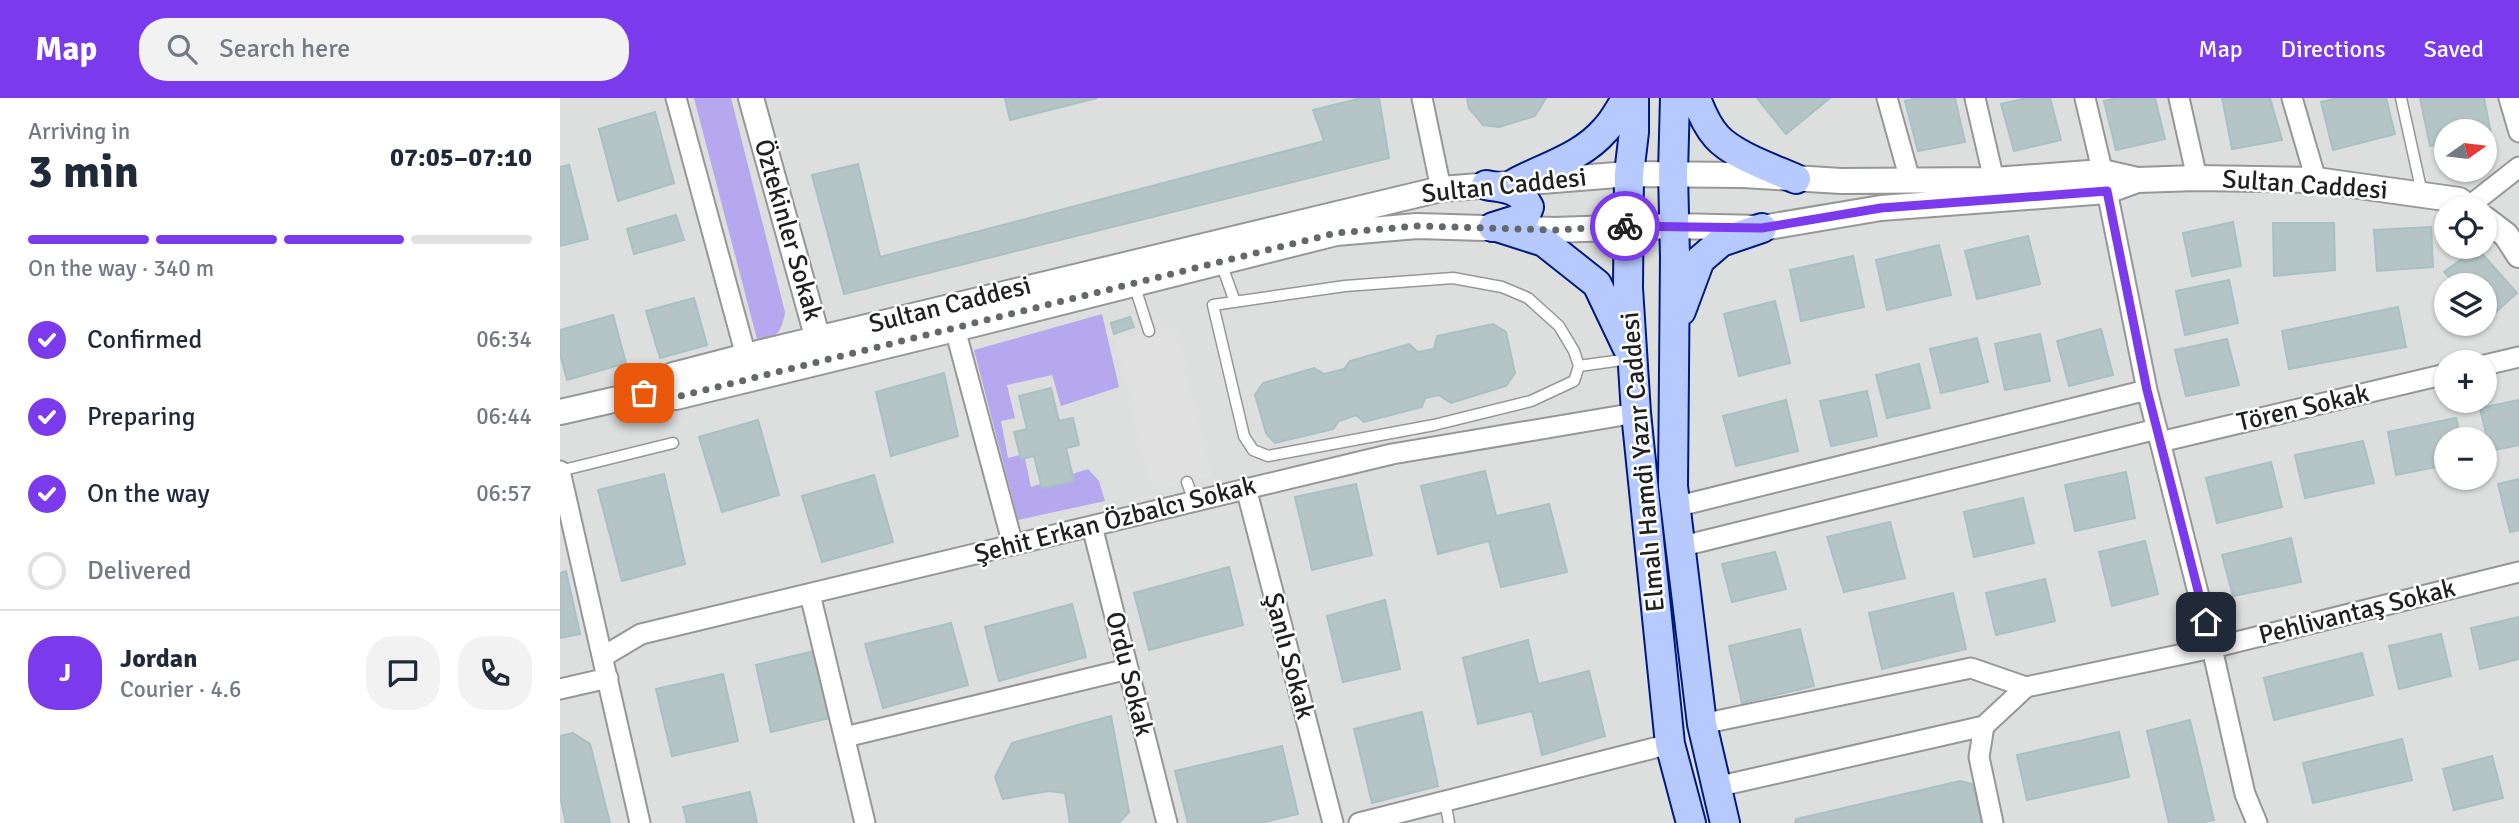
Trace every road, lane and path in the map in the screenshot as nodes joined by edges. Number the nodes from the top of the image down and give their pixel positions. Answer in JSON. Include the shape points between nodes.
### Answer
{"nodes":[{"id":1,"x":676,"y":98,"type":"edge"},
{"id":2,"x":751,"y":98,"type":"edge"},
{"id":3,"x":1422,"y":98,"type":"edge"},
{"id":4,"x":1627,"y":98,"type":"edge"},
{"id":5,"x":1634,"y":98,"type":"edge"},
{"id":6,"x":1675,"y":98,"type":"edge"},
{"id":7,"x":1696,"y":98,"type":"edge"},
{"id":8,"x":1887,"y":98,"type":"edge"},
{"id":9,"x":1975,"y":98,"type":"edge"},
{"id":10,"x":2085,"y":98,"type":"edge"},
{"id":11,"x":2179,"y":98,"type":"edge"},
{"id":12,"x":2292,"y":98,"type":"edge"},
{"id":13,"x":2401,"y":98,"type":"edge"},
{"id":14,"x":2510,"y":98,"type":"edge"},
{"id":15,"x":2519,"y":132,"type":"edge"},
{"id":16,"x":2519,"y":167,"type":"edge"},
{"id":17,"x":1673,"y":173,"type":"junction"},
{"id":18,"x":1629,"y":174,"type":"junction"},
{"id":19,"x":2197,"y":178,"type":"junction"},
{"id":20,"x":1796,"y":179,"type":"junction"},
{"id":21,"x":1910,"y":180,"type":"junction"},
{"id":22,"x":1994,"y":180,"type":"junction"},
{"id":23,"x":2315,"y":180,"type":"junction"},
{"id":24,"x":2105,"y":181,"type":"junction"},
{"id":25,"x":1515,"y":183,"type":"junction"},
{"id":26,"x":1486,"y":186,"type":"junction"},
{"id":27,"x":1441,"y":189,"type":"junction"},
{"id":28,"x":2423,"y":195,"type":"junction"},
{"id":29,"x":2489,"y":196,"type":"edge"},
{"id":30,"x":2434,"y":197,"type":"edge"},
{"id":31,"x":1628,"y":226,"type":"junction"},
{"id":32,"x":1673,"y":226,"type":"junction"},
{"id":33,"x":1495,"y":228,"type":"junction"},
{"id":34,"x":1762,"y":228,"type":"junction"},
{"id":35,"x":2497,"y":228,"type":"edge"},
{"id":36,"x":2519,"y":255,"type":"edge"},
{"id":37,"x":1221,"y":262,"type":"junction"},
{"id":38,"x":1134,"y":284,"type":"junction"},
{"id":39,"x":1235,"y":302,"type":"junction"},
{"id":40,"x":956,"y":329,"type":"junction"},
{"id":41,"x":1149,"y":331,"type":"dead end"},
{"id":42,"x":1673,"y":334,"type":"junction"},
{"id":43,"x":821,"y":349,"type":"junction"},
{"id":44,"x":746,"y":356,"type":"junction"},
{"id":45,"x":2519,"y":357,"type":"edge"},
{"id":46,"x":1633,"y":359,"type":"junction"},
{"id":47,"x":2497,"y":362,"type":"edge"},
{"id":48,"x":1579,"y":366,"type":"junction"},
{"id":49,"x":2434,"y":377,"type":"edge"},
{"id":50,"x":2147,"y":390,"type":"junction"},
{"id":51,"x":644,"y":393,"type":"junction"},
{"id":52,"x":560,"y":412,"type":"edge"},
{"id":53,"x":1636,"y":413,"type":"junction"},
{"id":54,"x":2159,"y":436,"type":"junction"},
{"id":55,"x":1359,"y":438,"type":"junction"},
{"id":56,"x":673,"y":443,"type":"dead end"},
{"id":57,"x":1365,"y":461,"type":"junction"},
{"id":58,"x":560,"y":471,"type":"edge"},
{"id":59,"x":1246,"y":488,"type":"junction"},
{"id":60,"x":1675,"y":507,"type":"junction"},
{"id":61,"x":1092,"y":526,"type":"junction"},
{"id":62,"x":1013,"y":545,"type":"junction"},
{"id":63,"x":1679,"y":548,"type":"junction"},
{"id":64,"x":2519,"y":572,"type":"edge"},
{"id":65,"x":810,"y":594,"type":"junction"},
{"id":66,"x":2212,"y":648,"type":"junction"},
{"id":67,"x":604,"y":656,"type":"junction"},
{"id":68,"x":1128,"y":669,"type":"junction"},
{"id":69,"x":608,"y":678,"type":"junction"},
{"id":70,"x":2026,"y":687,"type":"junction"},
{"id":71,"x":560,"y":689,"type":"edge"},
{"id":72,"x":1702,"y":724,"type":"junction"},
{"id":73,"x":1984,"y":726,"type":"junction"},
{"id":74,"x":845,"y":737,"type":"junction"},
{"id":75,"x":1670,"y":744,"type":"junction"},
{"id":76,"x":1716,"y":787,"type":"junction"},
{"id":77,"x":1445,"y":801,"type":"junction"},
{"id":78,"x":2258,"y":819,"type":"edge"},
{"id":79,"x":640,"y":823,"type":"edge"},
{"id":80,"x":865,"y":823,"type":"edge"},
{"id":81,"x":1167,"y":823,"type":"edge"},
{"id":82,"x":1333,"y":823,"type":"edge"},
{"id":83,"x":1359,"y":823,"type":"edge"},
{"id":84,"x":1449,"y":823,"type":"edge"},
{"id":85,"x":1691,"y":823,"type":"edge"},
{"id":86,"x":1725,"y":823,"type":"edge"},
{"id":87,"x":1993,"y":823,"type":"edge"}],
"edges":[{"from":1,"to":44,"type":"street"},
{"from":2,"to":43,"type":"street","name":"Öztekinler Sokak"},
{"from":3,"to":27,"type":"street"},
{"from":4,"to":25,"type":"main road","via":[[1605,131],[1578,154]]},
{"from":5,"to":18,"type":"main road","name":"Elmalı Hamdi Yazır Caddesi"},
{"from":6,"to":17,"type":"main road","name":"Elmalı Hamdi Yazır Caddesi"},
{"from":7,"to":20,"type":"main road","via":[[1718,139]]},
{"from":8,"to":21,"type":"street"},
{"from":9,"to":22,"type":"street"},
{"from":10,"to":24,"type":"street"},
{"from":11,"to":19,"type":"street"},
{"from":12,"to":23,"type":"street"},
{"from":13,"to":28,"type":"lane"},
{"from":14,"to":15,"type":"street"},
{"from":16,"to":29,"type":"street"},
{"from":17,"to":18,"type":"street","name":"Sultan Caddesi"},
{"from":17,"to":20,"type":"street","name":"Sultan Caddesi"},
{"from":17,"to":32,"type":"main road","name":"Elmalı Hamdi Yazır Caddesi"},
{"from":18,"to":25,"type":"street","name":"Sultan Caddesi"},
{"from":18,"to":31,"type":"main road","name":"Elmalı Hamdi Yazır Caddesi"},
{"from":19,"to":23,"type":"street","name":"Sultan Caddesi"},
{"from":19,"to":24,"type":"street","name":"Sultan Caddesi"},
{"from":20,"to":21,"type":"street","name":"Sultan Caddesi"},
{"from":21,"to":22,"type":"street","name":"Sultan Caddesi"},
{"from":22,"to":24,"type":"street","name":"Sultan Caddesi"},
{"from":23,"to":28,"type":"street","name":"Sultan Caddesi"},
{"from":24,"to":34,"type":"street","name":"Sultan Caddesi","via":[[1881,208]]},
{"from":24,"to":50,"type":"street"},
{"from":25,"to":26,"type":"street","name":"Sultan Caddesi"},
{"from":26,"to":27,"type":"street","name":"Sultan Caddesi"},
{"from":26,"to":33,"type":"main road","via":[[1514,191],[1524,196],[1529,207],[1525,217]]},
{"from":27,"to":43,"type":"street","name":"Sultan Caddesi"},
{"from":28,"to":30,"type":"street","name":"Sultan Caddesi"},
{"from":31,"to":32,"type":"street","name":"Sultan Caddesi"},
{"from":31,"to":33,"type":"street","name":"Sultan Caddesi"},
{"from":31,"to":46,"type":"main road","name":"Elmalı Hamdi Yazır Caddesi"},
{"from":32,"to":34,"type":"street","name":"Sultan Caddesi"},
{"from":32,"to":42,"type":"main road","name":"Elmalı Hamdi Yazır Caddesi"},
{"from":33,"to":37,"type":"street","name":"Sultan Caddesi","via":[[1417,226],[1336,233]]},
{"from":33,"to":46,"type":"main road","via":[[1544,242],[1597,284]]},
{"from":34,"to":42,"type":"main road","via":[[1721,242],[1700,260]]},
{"from":35,"to":36,"type":"street","name":"Sultan Caddesi"},
{"from":37,"to":38,"type":"street","name":"Sultan Caddesi"},
{"from":37,"to":39,"type":"lane"},
{"from":38,"to":40,"type":"street","name":"Sultan Caddesi"},
{"from":38,"to":41,"type":"lane"},
{"from":39,"to":48,"type":"lane","via":[[1345,286],[1452,278],[1502,287],[1528,298],[1559,326]]},
{"from":39,"to":55,"type":"lane","via":[[1213,305],[1244,436],[1253,450],[1268,456]]},
{"from":40,"to":43,"type":"street","name":"Sultan Caddesi"},
{"from":40,"to":62,"type":"street"},
{"from":42,"to":60,"type":"main road","name":"Elmalı Hamdi Yazır Caddesi"},
{"from":43,"to":44,"type":"street","name":"Sultan Caddesi"},
{"from":43,"to":51,"type":"street","name":"Sultan Caddesi","via":[[676,397]]},
{"from":44,"to":51,"type":"street","name":"Sultan Caddesi","via":[[673,375]]},
{"from":45,"to":47,"type":"street"},
{"from":46,"to":48,"type":"lane"},
{"from":46,"to":53,"type":"main road","name":"Elmalı Hamdi Yazır Caddesi"},
{"from":48,"to":55,"type":"lane","via":[[1574,381],[1531,401]]},
{"from":49,"to":54,"type":"street","name":"Tören Sokak"},
{"from":50,"to":54,"type":"street"},
{"from":50,"to":60,"type":"street"},
{"from":51,"to":52,"type":"street","name":"Sultan Caddesi"},
{"from":53,"to":57,"type":"street","name":"Şehit Erkan Özbalcı Sokak"},
{"from":53,"to":75,"type":"main road","name":"Elmalı Hamdi Yazır Caddesi"},
{"from":54,"to":63,"type":"street","name":"Tören Sokak"},
{"from":54,"to":66,"type":"street"},
{"from":55,"to":57,"type":"lane"},
{"from":56,"to":58,"type":"lane"},
{"from":57,"to":59,"type":"street","name":"Şehit Erkan Özbalcı Sokak"},
{"from":58,"to":67,"type":"street"},
{"from":59,"to":61,"type":"street","name":"Şehit Erkan Özbalcı Sokak","via":[[1190,492]]},
{"from":59,"to":82,"type":"street","name":"Şanlı Sokak"},
{"from":60,"to":63,"type":"main road","name":"Elmalı Hamdi Yazır Caddesi"},
{"from":61,"to":62,"type":"street","name":"Şehit Erkan Özbalcı Sokak"},
{"from":61,"to":68,"type":"street","name":"Ordu Sokak"},
{"from":62,"to":65,"type":"street","name":"Şehit Erkan Özbalcı Sokak"},
{"from":63,"to":72,"type":"main road","name":"Elmalı Hamdi Yazır Caddesi"},
{"from":64,"to":66,"type":"street","name":"Pehlivantaş Sokak"},
{"from":65,"to":67,"type":"street","name":"Şehit Erkan Özbalcı Sokak","via":[[641,634]]},
{"from":65,"to":74,"type":"street"},
{"from":66,"to":70,"type":"street","name":"Pehlivantaş Sokak"},
{"from":66,"to":78,"type":"street","via":[[2245,794]]},
{"from":67,"to":69,"type":"street"},
{"from":68,"to":74,"type":"street"},
{"from":68,"to":81,"type":"street","name":"Ordu Sokak"},
{"from":69,"to":71,"type":"street"},
{"from":69,"to":79,"type":"street"},
{"from":70,"to":72,"type":"street","via":[[1971,667]]},
{"from":70,"to":73,"type":"street"},
{"from":72,"to":76,"type":"main road","name":"Elmalı Hamdi Yazır Caddesi"},
{"from":73,"to":76,"type":"street"},
{"from":73,"to":87,"type":"street","via":[[1979,757]]},
{"from":74,"to":80,"type":"street"},
{"from":75,"to":77,"type":"street"},
{"from":75,"to":85,"type":"main road","name":"Elmalı Hamdi Yazır Caddesi"},
{"from":76,"to":86,"type":"main road","name":"Elmalı Hamdi Yazır Caddesi"},
{"from":77,"to":83,"type":"street"},
{"from":77,"to":84,"type":"lane"}]}
